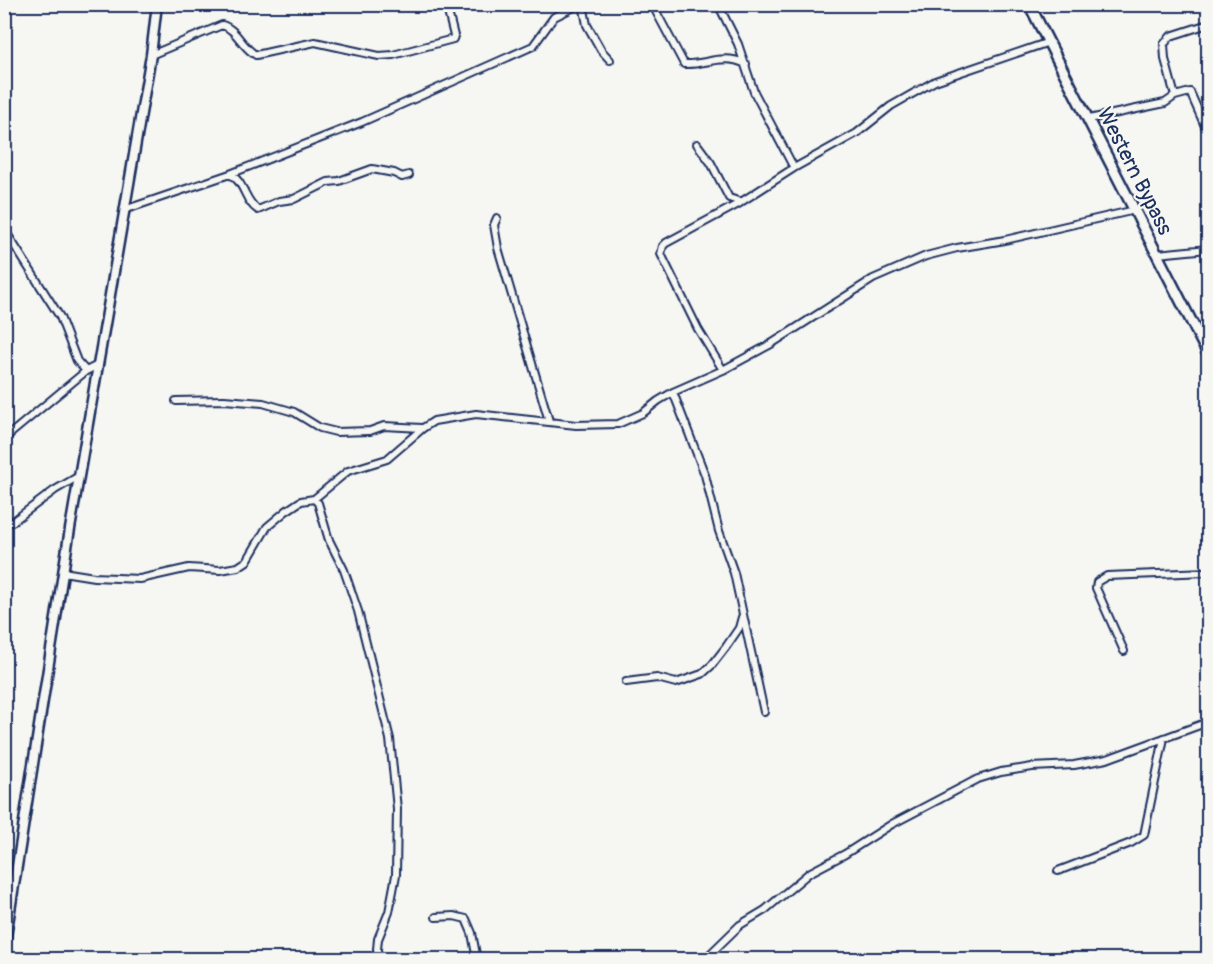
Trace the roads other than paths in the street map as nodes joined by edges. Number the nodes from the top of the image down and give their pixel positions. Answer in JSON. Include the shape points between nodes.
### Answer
{"nodes":[{"id":1,"x":157,"y":4,"type":"edge"},
{"id":2,"x":581,"y":4,"type":"edge"},
{"id":3,"x":652,"y":4,"type":"edge"},
{"id":4,"x":718,"y":4,"type":"edge"},
{"id":5,"x":1029,"y":4,"type":"edge"},
{"id":6,"x":447,"y":8,"type":"dead end"},
{"id":7,"x":1209,"y":24,"type":"edge"},
{"id":8,"x":1049,"y":42,"type":"junction"},
{"id":9,"x":151,"y":55,"type":"junction"},
{"id":10,"x":610,"y":60,"type":"dead end"},
{"id":11,"x":746,"y":64,"type":"junction"},
{"id":12,"x":1175,"y":96,"type":"junction"},
{"id":13,"x":1089,"y":119,"type":"junction"},
{"id":14,"x":1209,"y":133,"type":"edge"},
{"id":15,"x":697,"y":144,"type":"dead end"},
{"id":16,"x":794,"y":168,"type":"junction"},
{"id":17,"x":230,"y":174,"type":"junction"},
{"id":18,"x":409,"y":176,"type":"dead end"},
{"id":19,"x":741,"y":202,"type":"junction"},
{"id":20,"x":124,"y":210,"type":"junction"},
{"id":21,"x":1135,"y":210,"type":"junction"},
{"id":22,"x":497,"y":218,"type":"dead end"},
{"id":23,"x":4,"y":229,"type":"edge"},
{"id":24,"x":1209,"y":249,"type":"edge"},
{"id":25,"x":1157,"y":254,"type":"junction"},
{"id":26,"x":1209,"y":354,"type":"edge"},
{"id":27,"x":98,"y":364,"type":"junction"},
{"id":28,"x":723,"y":370,"type":"junction"},
{"id":29,"x":86,"y":371,"type":"junction"},
{"id":30,"x":674,"y":392,"type":"junction"},
{"id":31,"x":176,"y":401,"type":"dead end"},
{"id":32,"x":549,"y":421,"type":"junction"},
{"id":33,"x":423,"y":428,"type":"junction"},
{"id":34,"x":4,"y":439,"type":"edge"},
{"id":35,"x":79,"y":476,"type":"junction"},
{"id":36,"x":314,"y":499,"type":"junction"},
{"id":37,"x":4,"y":518,"type":"edge"},
{"id":38,"x":63,"y":572,"type":"junction"},
{"id":39,"x":1209,"y":572,"type":"edge"},
{"id":40,"x":740,"y":599,"type":"junction"},
{"id":41,"x":1124,"y":651,"type":"dead end"},
{"id":42,"x":626,"y":682,"type":"dead end"},
{"id":43,"x":764,"y":712,"type":"dead end"},
{"id":44,"x":1209,"y":722,"type":"edge"},
{"id":45,"x":1164,"y":738,"type":"junction"},
{"id":46,"x":1058,"y":871,"type":"dead end"},
{"id":47,"x":436,"y":917,"type":"dead end"},
{"id":48,"x":4,"y":949,"type":"edge"},
{"id":49,"x":712,"y":951,"type":"junction"},
{"id":50,"x":378,"y":960,"type":"edge"},
{"id":51,"x":477,"y":960,"type":"edge"},
{"id":52,"x":705,"y":960,"type":"edge"},
{"id":53,"x":717,"y":960,"type":"edge"}],
"edges":[{"from":1,"to":9,"type":"street"},
{"from":2,"to":10,"type":"street","via":[[586,25]]},
{"from":2,"to":17,"type":"street","via":[[554,17],[533,46],[362,122]]},
{"from":3,"to":11,"type":"street","via":[[684,64],[723,58]]},
{"from":4,"to":11,"type":"street"},
{"from":5,"to":8,"type":"main road","name":"Western Bypass"},
{"from":6,"to":9,"type":"street","via":[[453,39],[393,55],[379,56],[315,42],[256,55],[229,27],[222,25]]},
{"from":7,"to":12,"type":"street","via":[[1171,36],[1164,44]]},
{"from":8,"to":13,"type":"main road","name":"Western Bypass"},
{"from":8,"to":16,"type":"street","via":[[935,81],[891,106],[857,133]]},
{"from":9,"to":20,"type":"street"},
{"from":11,"to":16,"type":"street","via":[[754,92]]},
{"from":12,"to":13,"type":"street","via":[[1164,103]]},
{"from":12,"to":14,"type":"street","via":[[1190,92]]},
{"from":13,"to":21,"type":"main road","name":"Western Bypass"},
{"from":15,"to":19,"type":"street","via":[[729,198]]},
{"from":16,"to":19,"type":"street"},
{"from":17,"to":18,"type":"street","via":[[237,178],[258,210],[294,199],[328,182],[372,170]]},
{"from":17,"to":20,"type":"street"},
{"from":19,"to":28,"type":"street","via":[[666,243],[661,254]]},
{"from":20,"to":27,"type":"street"},
{"from":21,"to":25,"type":"main road","name":"Western Bypass"},
{"from":21,"to":28,"type":"street","via":[[926,256],[873,279]]},
{"from":22,"to":32,"type":"street","via":[[498,248]]},
{"from":23,"to":29,"type":"street","via":[[60,317],[77,361]]},
{"from":24,"to":25,"type":"street"},
{"from":25,"to":26,"type":"main road","name":"Western Bypass"},
{"from":27,"to":29,"type":"street"},
{"from":27,"to":35,"type":"street"},
{"from":28,"to":30,"type":"street"},
{"from":29,"to":34,"type":"street"},
{"from":30,"to":32,"type":"street","via":[[618,424]]},
{"from":30,"to":40,"type":"street","via":[[705,475]]},
{"from":31,"to":33,"type":"street","via":[[263,403],[336,432],[370,431],[384,426]]},
{"from":32,"to":33,"type":"street","via":[[476,414],[435,421]]},
{"from":33,"to":36,"type":"street","via":[[387,459],[348,471]]},
{"from":35,"to":37,"type":"street","via":[[12,522]]},
{"from":35,"to":38,"type":"street"},
{"from":36,"to":38,"type":"street","via":[[301,501],[267,527],[247,561],[238,567],[189,568],[140,579]]},
{"from":36,"to":50,"type":"street","via":[[353,596],[390,739],[397,809],[396,875],[389,912],[378,939]]},
{"from":38,"to":48,"type":"street"},
{"from":39,"to":41,"type":"street","via":[[1107,576],[1097,582],[1096,588]]},
{"from":40,"to":42,"type":"street","via":[[740,628],[706,671],[676,683],[657,678]]},
{"from":40,"to":43,"type":"street"},
{"from":44,"to":45,"type":"street"},
{"from":45,"to":46,"type":"street","via":[[1144,835]]},
{"from":45,"to":49,"type":"street","via":[[1089,763],[1022,768],[978,779],[809,873]]},
{"from":47,"to":51,"type":"street","via":[[466,919]]},
{"from":49,"to":52,"type":"street"},
{"from":49,"to":53,"type":"street"}]}
